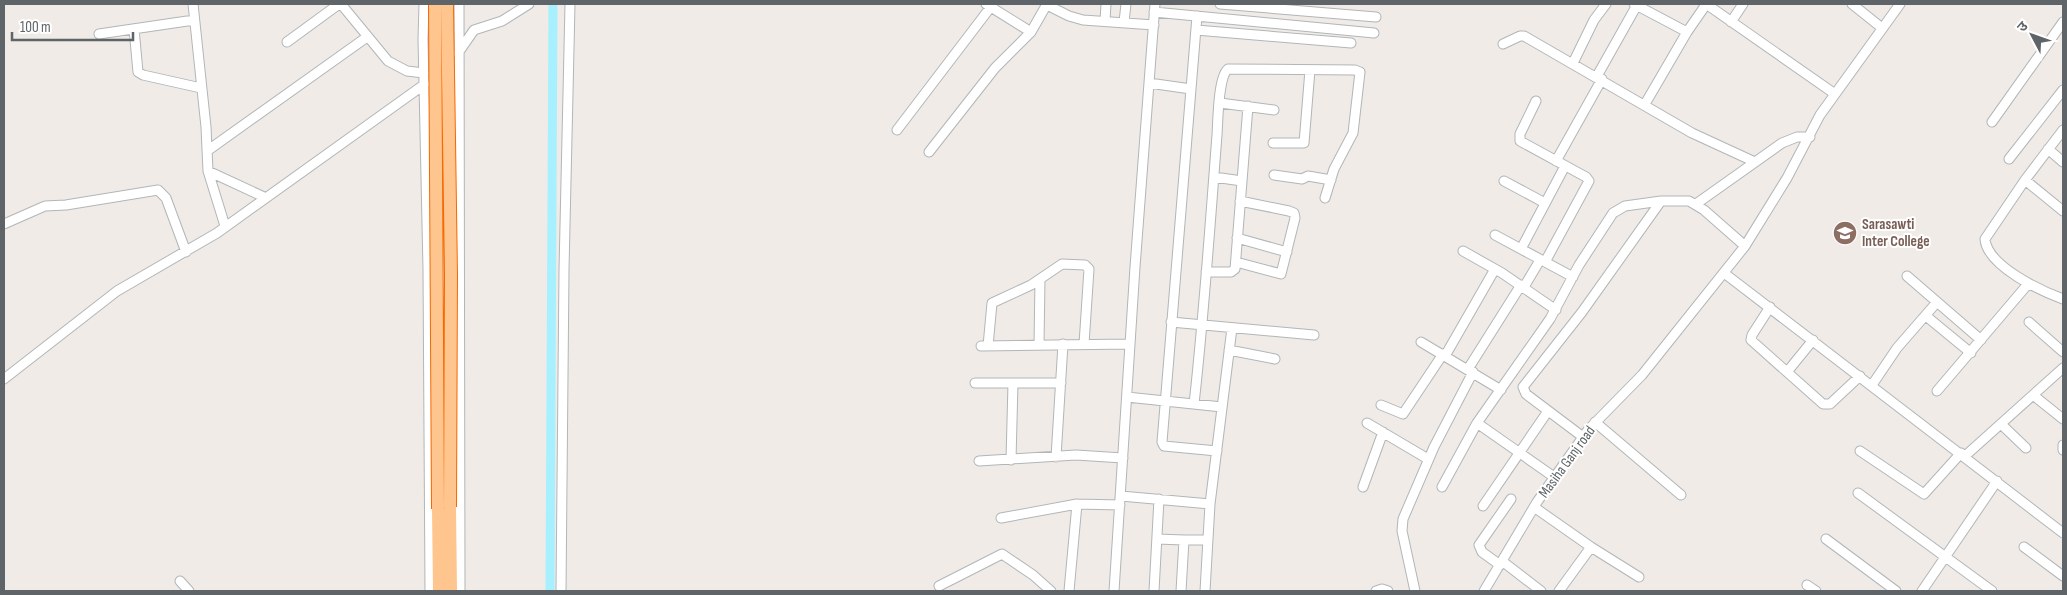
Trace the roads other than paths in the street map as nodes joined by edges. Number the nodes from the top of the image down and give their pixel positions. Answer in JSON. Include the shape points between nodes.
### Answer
{"nodes":[{"id":1,"x":193,"y":4,"type":"edge"},
{"id":2,"x":340,"y":4,"type":"edge"},
{"id":3,"x":424,"y":4,"type":"edge"},
{"id":4,"x":435,"y":4,"type":"edge"},
{"id":5,"x":447,"y":4,"type":"edge"},
{"id":6,"x":458,"y":4,"type":"edge"},
{"id":7,"x":529,"y":4,"type":"edge"},
{"id":8,"x":570,"y":4,"type":"edge"},
{"id":9,"x":1106,"y":4,"type":"edge"},
{"id":10,"x":1126,"y":4,"type":"edge"},
{"id":11,"x":1220,"y":4,"type":"edge"},
{"id":12,"x":1606,"y":4,"type":"edge"},
{"id":13,"x":1743,"y":4,"type":"edge"},
{"id":14,"x":1852,"y":4,"type":"edge"},
{"id":15,"x":1900,"y":4,"type":"edge"},
{"id":16,"x":990,"y":5,"type":"edge"},
{"id":17,"x":1047,"y":5,"type":"edge"},
{"id":18,"x":1635,"y":5,"type":"edge"},
{"id":19,"x":1706,"y":5,"type":"edge"},
{"id":20,"x":1155,"y":8,"type":"edge"},
{"id":21,"x":1197,"y":16,"type":"junction"},
{"id":22,"x":1376,"y":17,"type":"dead end"},
{"id":23,"x":194,"y":20,"type":"junction"},
{"id":24,"x":1104,"y":21,"type":"junction"},
{"id":25,"x":1124,"y":22,"type":"junction"},
{"id":26,"x":1731,"y":22,"type":"junction"},
{"id":27,"x":2063,"y":22,"type":"edge"},
{"id":28,"x":1154,"y":24,"type":"junction"},
{"id":29,"x":1882,"y":28,"type":"junction"},
{"id":30,"x":134,"y":29,"type":"junction"},
{"id":31,"x":1196,"y":30,"type":"junction"},
{"id":32,"x":1031,"y":32,"type":"junction"},
{"id":33,"x":1686,"y":32,"type":"junction"},
{"id":34,"x":1374,"y":33,"type":"dead end"},
{"id":35,"x":99,"y":34,"type":"dead end"},
{"id":36,"x":367,"y":37,"type":"junction"},
{"id":37,"x":287,"y":42,"type":"dead end"},
{"id":38,"x":1351,"y":43,"type":"dead end"},
{"id":39,"x":1503,"y":44,"type":"dead end"},
{"id":40,"x":458,"y":52,"type":"junction"},
{"id":41,"x":1574,"y":63,"type":"junction"},
{"id":42,"x":1310,"y":70,"type":"junction"},
{"id":43,"x":424,"y":78,"type":"junction"},
{"id":44,"x":1600,"y":78,"type":"junction"},
{"id":45,"x":1149,"y":83,"type":"junction"},
{"id":46,"x":201,"y":88,"type":"junction"},
{"id":47,"x":1191,"y":89,"type":"junction"},
{"id":48,"x":2063,"y":90,"type":"edge"},
{"id":49,"x":1835,"y":94,"type":"junction"},
{"id":50,"x":1536,"y":101,"type":"dead end"},
{"id":51,"x":1220,"y":102,"type":"junction"},
{"id":52,"x":1645,"y":104,"type":"junction"},
{"id":53,"x":1248,"y":106,"type":"junction"},
{"id":54,"x":1274,"y":110,"type":"dead end"},
{"id":55,"x":1992,"y":122,"type":"dead end"},
{"id":56,"x":897,"y":130,"type":"dead end"},
{"id":57,"x":2062,"y":132,"type":"edge"},
{"id":58,"x":1810,"y":138,"type":"junction"},
{"id":59,"x":1273,"y":143,"type":"dead end"},
{"id":60,"x":2048,"y":149,"type":"junction"},
{"id":61,"x":207,"y":151,"type":"junction"},
{"id":62,"x":929,"y":152,"type":"dead end"},
{"id":63,"x":2009,"y":159,"type":"dead end"},
{"id":64,"x":1556,"y":161,"type":"junction"},
{"id":65,"x":1755,"y":162,"type":"junction"},
{"id":66,"x":2063,"y":162,"type":"edge"},
{"id":67,"x":1565,"y":166,"type":"junction"},
{"id":68,"x":208,"y":171,"type":"junction"},
{"id":69,"x":1274,"y":174,"type":"dead end"},
{"id":70,"x":1214,"y":177,"type":"junction"},
{"id":71,"x":1331,"y":180,"type":"junction"},
{"id":72,"x":2024,"y":180,"type":"junction"},
{"id":73,"x":1242,"y":181,"type":"junction"},
{"id":74,"x":1504,"y":181,"type":"dead end"},
{"id":75,"x":264,"y":197,"type":"junction"},
{"id":76,"x":1325,"y":198,"type":"dead end"},
{"id":77,"x":1240,"y":200,"type":"junction"},
{"id":78,"x":1661,"y":201,"type":"junction"},
{"id":79,"x":1545,"y":202,"type":"junction"},
{"id":80,"x":1696,"y":204,"type":"junction"},
{"id":81,"x":2063,"y":211,"type":"edge"},
{"id":82,"x":4,"y":224,"type":"edge"},
{"id":83,"x":225,"y":226,"type":"junction"},
{"id":84,"x":1495,"y":235,"type":"dead end"},
{"id":85,"x":1238,"y":238,"type":"junction"},
{"id":86,"x":1745,"y":246,"type":"junction"},
{"id":87,"x":1521,"y":249,"type":"junction"},
{"id":88,"x":1463,"y":251,"type":"dead end"},
{"id":89,"x":186,"y":252,"type":"junction"},
{"id":90,"x":1287,"y":252,"type":"junction"},
{"id":91,"x":1543,"y":261,"type":"junction"},
{"id":92,"x":1236,"y":262,"type":"junction"},
{"id":93,"x":1495,"y":269,"type":"junction"},
{"id":94,"x":1206,"y":272,"type":"junction"},
{"id":95,"x":1724,"y":273,"type":"junction"},
{"id":96,"x":1907,"y":276,"type":"dead end"},
{"id":97,"x":1573,"y":277,"type":"junction"},
{"id":98,"x":1040,"y":279,"type":"junction"},
{"id":99,"x":2028,"y":284,"type":"junction"},
{"id":100,"x":1522,"y":286,"type":"junction"},
{"id":101,"x":2063,"y":299,"type":"edge"},
{"id":102,"x":1937,"y":302,"type":"junction"},
{"id":103,"x":1770,"y":307,"type":"junction"},
{"id":104,"x":1556,"y":310,"type":"junction"},
{"id":105,"x":1926,"y":316,"type":"junction"},
{"id":106,"x":1172,"y":322,"type":"junction"},
{"id":107,"x":2029,"y":322,"type":"dead end"},
{"id":108,"x":1202,"y":326,"type":"junction"},
{"id":109,"x":1232,"y":328,"type":"junction"},
{"id":110,"x":1314,"y":335,"type":"dead end"},
{"id":111,"x":1813,"y":340,"type":"junction"},
{"id":112,"x":1981,"y":340,"type":"junction"},
{"id":113,"x":1421,"y":342,"type":"dead end"},
{"id":114,"x":1040,"y":344,"type":"junction"},
{"id":115,"x":1063,"y":344,"type":"junction"},
{"id":116,"x":1084,"y":344,"type":"junction"},
{"id":117,"x":1130,"y":344,"type":"junction"},
{"id":118,"x":1230,"y":350,"type":"junction"},
{"id":119,"x":2063,"y":352,"type":"edge"},
{"id":120,"x":1971,"y":353,"type":"junction"},
{"id":121,"x":1444,"y":355,"type":"junction"},
{"id":122,"x":1275,"y":359,"type":"dead end"},
{"id":123,"x":2063,"y":368,"type":"edge"},
{"id":124,"x":1470,"y":370,"type":"junction"},
{"id":125,"x":1787,"y":372,"type":"junction"},
{"id":126,"x":1860,"y":376,"type":"junction"},
{"id":127,"x":4,"y":379,"type":"edge"},
{"id":128,"x":1013,"y":383,"type":"junction"},
{"id":129,"x":1061,"y":383,"type":"junction"},
{"id":130,"x":975,"y":384,"type":"dead end"},
{"id":131,"x":1872,"y":385,"type":"junction"},
{"id":132,"x":1501,"y":390,"type":"junction"},
{"id":133,"x":1938,"y":391,"type":"dead end"},
{"id":134,"x":2033,"y":395,"type":"junction"},
{"id":135,"x":1127,"y":397,"type":"junction"},
{"id":136,"x":1164,"y":402,"type":"junction"},
{"id":137,"x":1194,"y":404,"type":"junction"},
{"id":138,"x":1381,"y":405,"type":"dead end"},
{"id":139,"x":1222,"y":407,"type":"junction"},
{"id":140,"x":1548,"y":411,"type":"junction"},
{"id":141,"x":2063,"y":420,"type":"edge"},
{"id":142,"x":1367,"y":422,"type":"dead end"},
{"id":143,"x":1595,"y":422,"type":"junction"},
{"id":144,"x":1477,"y":423,"type":"junction"},
{"id":145,"x":2001,"y":424,"type":"junction"},
{"id":146,"x":1382,"y":432,"type":"junction"},
{"id":147,"x":1583,"y":437,"type":"junction"},
{"id":148,"x":2063,"y":445,"type":"edge"},
{"id":149,"x":2026,"y":448,"type":"dead end"},
{"id":150,"x":2063,"y":450,"type":"edge"},
{"id":151,"x":1217,"y":451,"type":"junction"},
{"id":152,"x":1520,"y":452,"type":"junction"},
{"id":153,"x":1860,"y":452,"type":"dead end"},
{"id":154,"x":1963,"y":455,"type":"junction"},
{"id":155,"x":1056,"y":456,"type":"junction"},
{"id":156,"x":1123,"y":458,"type":"junction"},
{"id":157,"x":1428,"y":459,"type":"junction"},
{"id":158,"x":1011,"y":460,"type":"junction"},
{"id":159,"x":979,"y":461,"type":"dead end"},
{"id":160,"x":1554,"y":477,"type":"junction"},
{"id":161,"x":1997,"y":481,"type":"junction"},
{"id":162,"x":1363,"y":487,"type":"dead end"},
{"id":163,"x":1442,"y":487,"type":"dead end"},
{"id":164,"x":1858,"y":493,"type":"dead end"},
{"id":165,"x":1682,"y":495,"type":"dead end"},
{"id":166,"x":1159,"y":499,"type":"junction"},
{"id":167,"x":1511,"y":499,"type":"dead end"},
{"id":168,"x":1121,"y":501,"type":"junction"},
{"id":169,"x":1077,"y":504,"type":"junction"},
{"id":170,"x":1210,"y":504,"type":"junction"},
{"id":171,"x":1483,"y":506,"type":"dead end"},
{"id":172,"x":1534,"y":507,"type":"junction"},
{"id":173,"x":444,"y":508,"type":"junction"},
{"id":174,"x":1001,"y":518,"type":"dead end"},
{"id":175,"x":2063,"y":532,"type":"edge"},
{"id":176,"x":1157,"y":539,"type":"junction"},
{"id":177,"x":1826,"y":539,"type":"dead end"},
{"id":178,"x":1184,"y":540,"type":"junction"},
{"id":179,"x":1208,"y":540,"type":"junction"},
{"id":180,"x":2024,"y":547,"type":"dead end"},
{"id":181,"x":1591,"y":548,"type":"junction"},
{"id":182,"x":1944,"y":556,"type":"junction"},
{"id":183,"x":1501,"y":563,"type":"junction"},
{"id":184,"x":2063,"y":576,"type":"edge"},
{"id":185,"x":1639,"y":577,"type":"dead end"},
{"id":186,"x":180,"y":581,"type":"dead end"},
{"id":187,"x":1807,"y":585,"type":"dead end"},
{"id":188,"x":938,"y":586,"type":"dead end"},
{"id":189,"x":1486,"y":590,"type":"edge"},
{"id":190,"x":188,"y":591,"type":"edge"},
{"id":191,"x":430,"y":591,"type":"edge"},
{"id":192,"x":439,"y":591,"type":"edge"},
{"id":193,"x":451,"y":591,"type":"edge"},
{"id":194,"x":460,"y":591,"type":"edge"},
{"id":195,"x":561,"y":591,"type":"edge"},
{"id":196,"x":1051,"y":591,"type":"edge"},
{"id":197,"x":1069,"y":591,"type":"edge"},
{"id":198,"x":1114,"y":591,"type":"edge"},
{"id":199,"x":1154,"y":591,"type":"edge"},
{"id":200,"x":1181,"y":591,"type":"edge"},
{"id":201,"x":1205,"y":591,"type":"edge"},
{"id":202,"x":1376,"y":591,"type":"edge"},
{"id":203,"x":1388,"y":591,"type":"edge"},
{"id":204,"x":1415,"y":591,"type":"edge"},
{"id":205,"x":1540,"y":591,"type":"edge"},
{"id":206,"x":1559,"y":591,"type":"edge"},
{"id":207,"x":1816,"y":591,"type":"edge"},
{"id":208,"x":1896,"y":591,"type":"edge"},
{"id":209,"x":1922,"y":591,"type":"edge"},
{"id":210,"x":1992,"y":591,"type":"edge"}],
"edges":[{"from":1,"to":23,"type":"street"},
{"from":2,"to":36,"type":"street"},
{"from":2,"to":37,"type":"street"},
{"from":3,"to":43,"type":"street"},
{"from":4,"to":173,"type":"highway","bridge":true},
{"from":5,"to":173,"type":"highway","bridge":true,"via":[[451,274]]},
{"from":6,"to":40,"type":"street"},
{"from":7,"to":40,"type":"street","via":[[502,21],[474,30]]},
{"from":8,"to":195,"type":"street"},
{"from":9,"to":24,"type":"street"},
{"from":10,"to":25,"type":"street"},
{"from":11,"to":22,"type":"street"},
{"from":12,"to":41,"type":"street","via":[[1594,20]]},
{"from":13,"to":26,"type":"street"},
{"from":14,"to":29,"type":"street"},
{"from":15,"to":29,"type":"street","name":"Masiha Ganj road"},
{"from":16,"to":32,"type":"street"},
{"from":16,"to":56,"type":"street"},
{"from":17,"to":24,"type":"street","via":[[1075,18]]},
{"from":17,"to":32,"type":"street"},
{"from":18,"to":33,"type":"street"},
{"from":18,"to":44,"type":"street"},
{"from":19,"to":26,"type":"street"},
{"from":19,"to":33,"type":"street"},
{"from":20,"to":21,"type":"street"},
{"from":20,"to":28,"type":"street"},
{"from":21,"to":31,"type":"street"},
{"from":21,"to":34,"type":"street"},
{"from":23,"to":30,"type":"street"},
{"from":23,"to":46,"type":"street"},
{"from":24,"to":25,"type":"street"},
{"from":25,"to":28,"type":"street"},
{"from":26,"to":49,"type":"street"},
{"from":27,"to":55,"type":"street"},
{"from":28,"to":45,"type":"street"},
{"from":29,"to":49,"type":"street","name":"Masiha Ganj road"},
{"from":30,"to":35,"type":"street"},
{"from":30,"to":46,"type":"street","via":[[138,72]]},
{"from":31,"to":38,"type":"street"},
{"from":31,"to":47,"type":"street"},
{"from":32,"to":62,"type":"street","via":[[995,68]]},
{"from":33,"to":52,"type":"street"},
{"from":36,"to":43,"type":"street","via":[[397,68]]},
{"from":36,"to":61,"type":"street"},
{"from":39,"to":41,"type":"street","via":[[1524,36]]},
{"from":40,"to":43,"type":"street"},
{"from":40,"to":194,"type":"street"},
{"from":41,"to":44,"type":"street"},
{"from":42,"to":51,"type":"street","via":[[1228,68],[1223,74]]},
{"from":42,"to":59,"type":"street","via":[[1304,143]]},
{"from":42,"to":71,"type":"street","via":[[1355,70],[1360,74],[1352,133]]},
{"from":43,"to":75,"type":"street"},
{"from":43,"to":191,"type":"street"},
{"from":44,"to":52,"type":"street"},
{"from":44,"to":64,"type":"street"},
{"from":45,"to":47,"type":"street"},
{"from":45,"to":117,"type":"street"},
{"from":46,"to":61,"type":"street"},
{"from":47,"to":106,"type":"street"},
{"from":48,"to":63,"type":"street"},
{"from":49,"to":58,"type":"street","name":"Masiha Ganj road"},
{"from":50,"to":64,"type":"street","via":[[1519,138]]},
{"from":51,"to":53,"type":"street"},
{"from":51,"to":70,"type":"street"},
{"from":52,"to":65,"type":"street","via":[[1692,133]]},
{"from":53,"to":54,"type":"street"},
{"from":53,"to":73,"type":"street"},
{"from":57,"to":60,"type":"street"},
{"from":58,"to":65,"type":"street","via":[[1790,138]]},
{"from":58,"to":86,"type":"street","name":"Masiha Ganj road"},
{"from":60,"to":66,"type":"street"},
{"from":60,"to":72,"type":"street"},
{"from":61,"to":68,"type":"street"},
{"from":64,"to":67,"type":"street"},
{"from":65,"to":80,"type":"street"},
{"from":67,"to":79,"type":"street"},
{"from":67,"to":91,"type":"street","via":[[1589,181]]},
{"from":68,"to":75,"type":"street"},
{"from":68,"to":83,"type":"street"},
{"from":69,"to":71,"type":"street"},
{"from":70,"to":73,"type":"street"},
{"from":70,"to":94,"type":"street"},
{"from":71,"to":76,"type":"street"},
{"from":72,"to":81,"type":"street"},
{"from":72,"to":99,"type":"street","via":[[1987,235],[1986,243],[2000,263]]},
{"from":73,"to":77,"type":"street"},
{"from":74,"to":79,"type":"street"},
{"from":75,"to":83,"type":"street"},
{"from":77,"to":85,"type":"street"},
{"from":77,"to":90,"type":"street","via":[[1294,213]]},
{"from":78,"to":80,"type":"street","via":[[1681,199]]},
{"from":78,"to":97,"type":"street","via":[[1625,206],[1613,213]]},
{"from":78,"to":140,"type":"street","via":[[1582,312],[1523,387],[1526,394]]},
{"from":79,"to":87,"type":"street"},
{"from":80,"to":86,"type":"street"},
{"from":82,"to":89,"type":"street","via":[[45,206],[158,190],[166,198]]},
{"from":83,"to":89,"type":"street"},
{"from":84,"to":87,"type":"street"},
{"from":85,"to":90,"type":"street"},
{"from":85,"to":92,"type":"street"},
{"from":86,"to":95,"type":"street","name":"Masiha Ganj road"},
{"from":87,"to":91,"type":"street"},
{"from":88,"to":93,"type":"street"},
{"from":89,"to":127,"type":"street","via":[[117,291]]},
{"from":90,"to":92,"type":"street","via":[[1281,274]]},
{"from":91,"to":97,"type":"street"},
{"from":91,"to":100,"type":"street"},
{"from":92,"to":94,"type":"street","via":[[1232,272]]},
{"from":93,"to":100,"type":"street"},
{"from":93,"to":121,"type":"street"},
{"from":94,"to":108,"type":"street"},
{"from":95,"to":103,"type":"street"},
{"from":95,"to":143,"type":"street","name":"Masiha Ganj road","via":[[1642,375]]},
{"from":96,"to":102,"type":"street"},
{"from":97,"to":104,"type":"street"},
{"from":98,"to":114,"type":"street"},
{"from":98,"to":114,"type":"street","via":[[992,303],[985,346]]},
{"from":98,"to":116,"type":"street","via":[[1065,264],[1088,268]]},
{"from":99,"to":101,"type":"street"},
{"from":99,"to":112,"type":"street"},
{"from":100,"to":104,"type":"street"},
{"from":100,"to":124,"type":"street"},
{"from":102,"to":105,"type":"street"},
{"from":102,"to":112,"type":"street"},
{"from":103,"to":111,"type":"street"},
{"from":103,"to":125,"type":"street","via":[[1752,340]]},
{"from":104,"to":132,"type":"street"},
{"from":105,"to":120,"type":"street"},
{"from":105,"to":131,"type":"street","via":[[1897,348]]},
{"from":106,"to":108,"type":"street"},
{"from":106,"to":136,"type":"street"},
{"from":107,"to":119,"type":"street"},
{"from":108,"to":109,"type":"street"},
{"from":108,"to":137,"type":"street"},
{"from":109,"to":110,"type":"street"},
{"from":109,"to":118,"type":"street"},
{"from":111,"to":125,"type":"street"},
{"from":111,"to":126,"type":"street"},
{"from":112,"to":120,"type":"street"},
{"from":113,"to":121,"type":"street"},
{"from":114,"to":115,"type":"street"},
{"from":115,"to":116,"type":"street"},
{"from":115,"to":129,"type":"street"},
{"from":116,"to":117,"type":"street"},
{"from":117,"to":135,"type":"street"},
{"from":118,"to":122,"type":"street"},
{"from":118,"to":139,"type":"street"},
{"from":120,"to":133,"type":"street"},
{"from":121,"to":124,"type":"street"},
{"from":121,"to":138,"type":"street","via":[[1403,414]]},
{"from":123,"to":134,"type":"street"},
{"from":124,"to":132,"type":"street"},
{"from":124,"to":157,"type":"street"},
{"from":125,"to":126,"type":"street","via":[[1828,406]]},
{"from":126,"to":131,"type":"street"},
{"from":128,"to":129,"type":"street"},
{"from":128,"to":130,"type":"street"},
{"from":128,"to":158,"type":"street"},
{"from":129,"to":155,"type":"street"},
{"from":131,"to":154,"type":"street"},
{"from":132,"to":144,"type":"street"},
{"from":134,"to":141,"type":"street"},
{"from":134,"to":145,"type":"street"},
{"from":135,"to":136,"type":"street"},
{"from":135,"to":156,"type":"street"},
{"from":136,"to":137,"type":"street"},
{"from":136,"to":151,"type":"street","via":[[1163,446]]},
{"from":137,"to":139,"type":"street"},
{"from":139,"to":151,"type":"street"},
{"from":140,"to":147,"type":"street"},
{"from":140,"to":152,"type":"street"},
{"from":142,"to":146,"type":"street"},
{"from":143,"to":147,"type":"street","name":"Masiha Ganj road"},
{"from":143,"to":165,"type":"street"},
{"from":144,"to":152,"type":"street"},
{"from":144,"to":163,"type":"street"},
{"from":145,"to":149,"type":"street"},
{"from":145,"to":154,"type":"street"},
{"from":146,"to":157,"type":"street"},
{"from":146,"to":162,"type":"street"},
{"from":147,"to":160,"type":"street","name":"Masiha Ganj road"},
{"from":148,"to":150,"type":"street"},
{"from":151,"to":170,"type":"street"},
{"from":152,"to":160,"type":"street"},
{"from":152,"to":171,"type":"street"},
{"from":153,"to":154,"type":"street","via":[[1924,494]]},
{"from":154,"to":161,"type":"street"},
{"from":155,"to":156,"type":"street"},
{"from":155,"to":158,"type":"street"},
{"from":156,"to":168,"type":"street"},
{"from":157,"to":204,"type":"street","via":[[1402,525]]},
{"from":158,"to":159,"type":"street"},
{"from":160,"to":172,"type":"street","name":"Masiha Ganj road"},
{"from":161,"to":175,"type":"street"},
{"from":161,"to":182,"type":"street"},
{"from":164,"to":182,"type":"street"},
{"from":166,"to":168,"type":"street"},
{"from":166,"to":170,"type":"street"},
{"from":166,"to":176,"type":"street"},
{"from":167,"to":183,"type":"street","via":[[1479,545],[1482,552]]},
{"from":168,"to":169,"type":"street"},
{"from":168,"to":198,"type":"street"},
{"from":169,"to":174,"type":"street"},
{"from":169,"to":197,"type":"street"},
{"from":170,"to":179,"type":"street"},
{"from":172,"to":181,"type":"street"},
{"from":172,"to":183,"type":"street","name":"Masiha Ganj road"},
{"from":173,"to":192,"type":"highway"},
{"from":173,"to":193,"type":"highway"},
{"from":176,"to":178,"type":"street"},
{"from":176,"to":199,"type":"street"},
{"from":177,"to":208,"type":"street"},
{"from":178,"to":179,"type":"street"},
{"from":178,"to":200,"type":"street"},
{"from":179,"to":201,"type":"street"},
{"from":180,"to":184,"type":"street"},
{"from":181,"to":185,"type":"street"},
{"from":181,"to":206,"type":"street"},
{"from":182,"to":209,"type":"street"},
{"from":182,"to":210,"type":"street"},
{"from":183,"to":189,"type":"street","name":"Masiha Ganj road"},
{"from":183,"to":205,"type":"street"},
{"from":186,"to":190,"type":"street"},
{"from":187,"to":207,"type":"street"},
{"from":188,"to":196,"type":"street","via":[[1002,554],[1034,575]]},
{"from":202,"to":203,"type":"street"}]}
